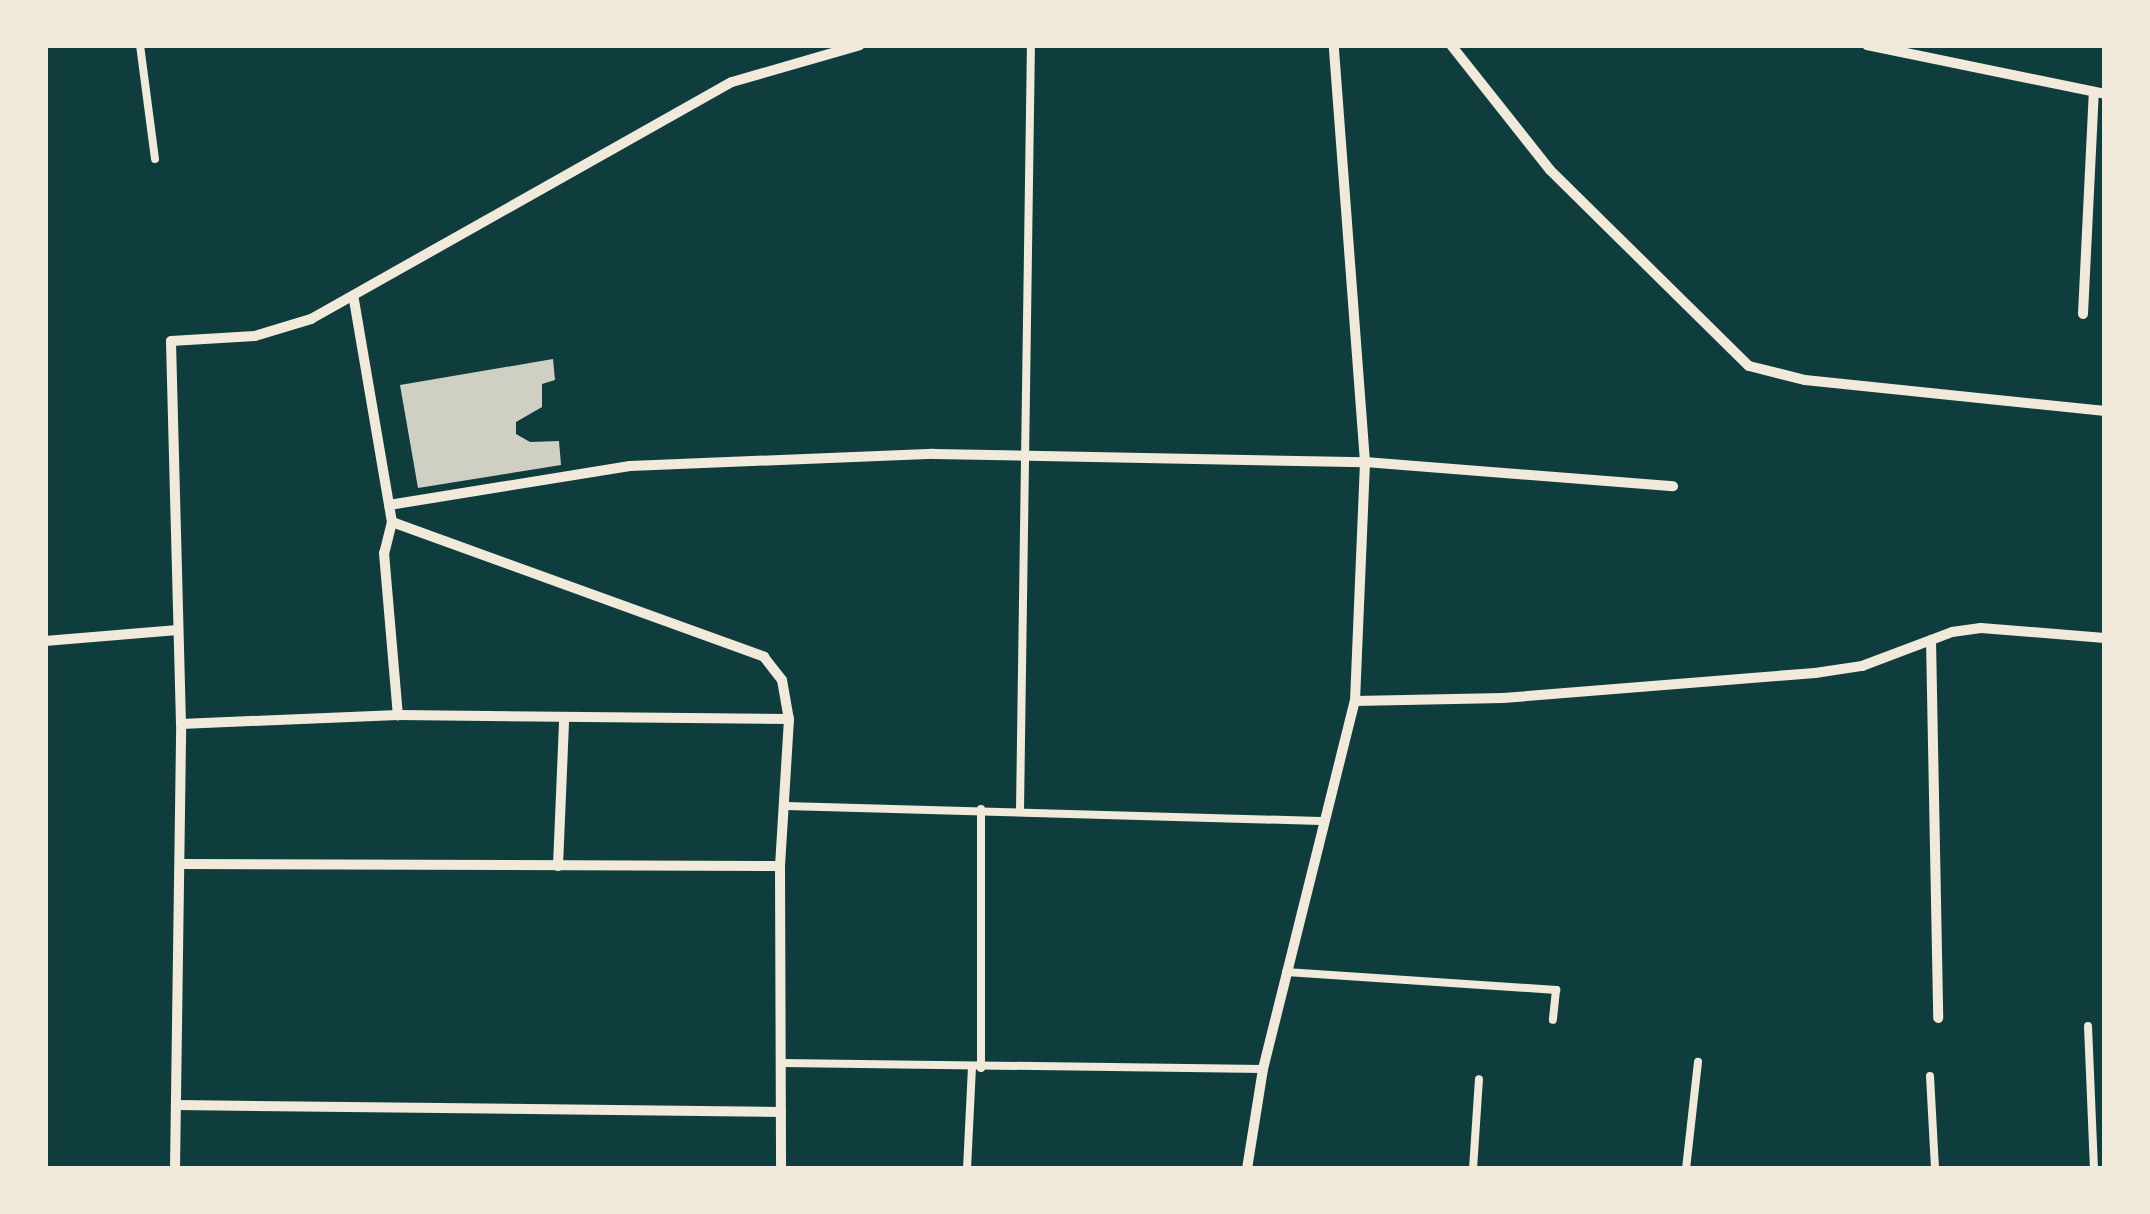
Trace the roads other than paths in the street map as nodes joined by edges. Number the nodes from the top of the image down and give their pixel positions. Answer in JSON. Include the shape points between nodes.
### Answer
{"nodes":[{"id":1,"x":140,"y":45,"type":"edge"},
{"id":2,"x":860,"y":45,"type":"edge"},
{"id":3,"x":1031,"y":45,"type":"edge"},
{"id":4,"x":1334,"y":45,"type":"edge"},
{"id":5,"x":1451,"y":45,"type":"edge"},
{"id":6,"x":1867,"y":45,"type":"edge"},
{"id":7,"x":2099,"y":93,"type":"edge"},
{"id":8,"x":155,"y":159,"type":"dead end"},
{"id":9,"x":354,"y":300,"type":"junction"},
{"id":10,"x":2083,"y":314,"type":"dead end"},
{"id":11,"x":2105,"y":411,"type":"edge"},
{"id":12,"x":1026,"y":458,"type":"junction"},
{"id":13,"x":1365,"y":462,"type":"junction"},
{"id":14,"x":1673,"y":486,"type":"dead end"},
{"id":15,"x":389,"y":505,"type":"junction"},
{"id":16,"x":392,"y":522,"type":"junction"},
{"id":17,"x":178,"y":630,"type":"junction"},
{"id":18,"x":2105,"y":638,"type":"edge"},
{"id":19,"x":1931,"y":640,"type":"junction"},
{"id":20,"x":45,"y":641,"type":"edge"},
{"id":21,"x":1356,"y":701,"type":"junction"},
{"id":22,"x":398,"y":716,"type":"junction"},
{"id":23,"x":789,"y":718,"type":"junction"},
{"id":24,"x":564,"y":721,"type":"junction"},
{"id":25,"x":181,"y":724,"type":"junction"},
{"id":26,"x":786,"y":806,"type":"junction"},
{"id":27,"x":981,"y":809,"type":"junction"},
{"id":28,"x":1020,"y":810,"type":"junction"},
{"id":29,"x":1321,"y":821,"type":"junction"},
{"id":30,"x":181,"y":864,"type":"junction"},
{"id":31,"x":558,"y":866,"type":"junction"},
{"id":32,"x":780,"y":866,"type":"junction"},
{"id":33,"x":1286,"y":972,"type":"junction"},
{"id":34,"x":1938,"y":1018,"type":"dead end"},
{"id":35,"x":1553,"y":1020,"type":"dead end"},
{"id":36,"x":2088,"y":1026,"type":"dead end"},
{"id":37,"x":1698,"y":1062,"type":"dead end"},
{"id":38,"x":781,"y":1063,"type":"junction"},
{"id":39,"x":977,"y":1068,"type":"junction"},
{"id":40,"x":1263,"y":1069,"type":"junction"},
{"id":41,"x":1930,"y":1076,"type":"dead end"},
{"id":42,"x":1479,"y":1078,"type":"dead end"},
{"id":43,"x":176,"y":1105,"type":"junction"},
{"id":44,"x":781,"y":1112,"type":"junction"},
{"id":45,"x":175,"y":1169,"type":"edge"},
{"id":46,"x":781,"y":1169,"type":"edge"},
{"id":47,"x":967,"y":1169,"type":"edge"},
{"id":48,"x":1247,"y":1169,"type":"edge"},
{"id":49,"x":1473,"y":1169,"type":"edge"},
{"id":50,"x":1686,"y":1169,"type":"edge"},
{"id":51,"x":1936,"y":1169,"type":"edge"},
{"id":52,"x":2094,"y":1169,"type":"edge"}],
"edges":[{"from":1,"to":8,"type":"lane"},
{"from":2,"to":9,"type":"street","via":[[732,82]]},
{"from":3,"to":12,"type":"lane"},
{"from":4,"to":13,"type":"street"},
{"from":5,"to":11,"type":"street","via":[[1550,170],[1750,366],[1805,380]]},
{"from":6,"to":7,"type":"street"},
{"from":7,"to":10,"type":"street"},
{"from":9,"to":15,"type":"street"},
{"from":9,"to":17,"type":"street","via":[[255,336],[171,341]]},
{"from":12,"to":13,"type":"street"},
{"from":12,"to":15,"type":"street","via":[[934,454],[630,466]]},
{"from":12,"to":28,"type":"lane"},
{"from":13,"to":14,"type":"street"},
{"from":13,"to":21,"type":"street"},
{"from":15,"to":16,"type":"street"},
{"from":16,"to":22,"type":"street","via":[[384,553]]},
{"from":16,"to":23,"type":"street","via":[[764,657],[782,680]]},
{"from":17,"to":20,"type":"street"},
{"from":17,"to":25,"type":"street"},
{"from":18,"to":19,"type":"street","via":[[1981,628]]},
{"from":19,"to":21,"type":"street","via":[[1862,666],[1815,672],[1503,698]]},
{"from":19,"to":34,"type":"street"},
{"from":21,"to":29,"type":"street"},
{"from":22,"to":24,"type":"street"},
{"from":22,"to":25,"type":"street"},
{"from":23,"to":24,"type":"street"},
{"from":23,"to":26,"type":"street"},
{"from":24,"to":31,"type":"street"},
{"from":25,"to":30,"type":"street"},
{"from":26,"to":27,"type":"lane"},
{"from":26,"to":32,"type":"street"},
{"from":27,"to":28,"type":"lane"},
{"from":27,"to":39,"type":"lane"},
{"from":28,"to":29,"type":"lane"},
{"from":29,"to":33,"type":"street"},
{"from":30,"to":31,"type":"street"},
{"from":30,"to":43,"type":"street"},
{"from":31,"to":32,"type":"street"},
{"from":32,"to":38,"type":"street"},
{"from":33,"to":35,"type":"lane","via":[[1556,990]]},
{"from":33,"to":40,"type":"street"},
{"from":36,"to":52,"type":"lane"},
{"from":37,"to":50,"type":"lane"},
{"from":38,"to":39,"type":"lane"},
{"from":38,"to":44,"type":"street"},
{"from":39,"to":40,"type":"lane"},
{"from":39,"to":47,"type":"lane"},
{"from":40,"to":48,"type":"street"},
{"from":41,"to":51,"type":"lane"},
{"from":42,"to":49,"type":"lane"},
{"from":43,"to":44,"type":"street"},
{"from":43,"to":45,"type":"street"},
{"from":44,"to":46,"type":"street"}]}
